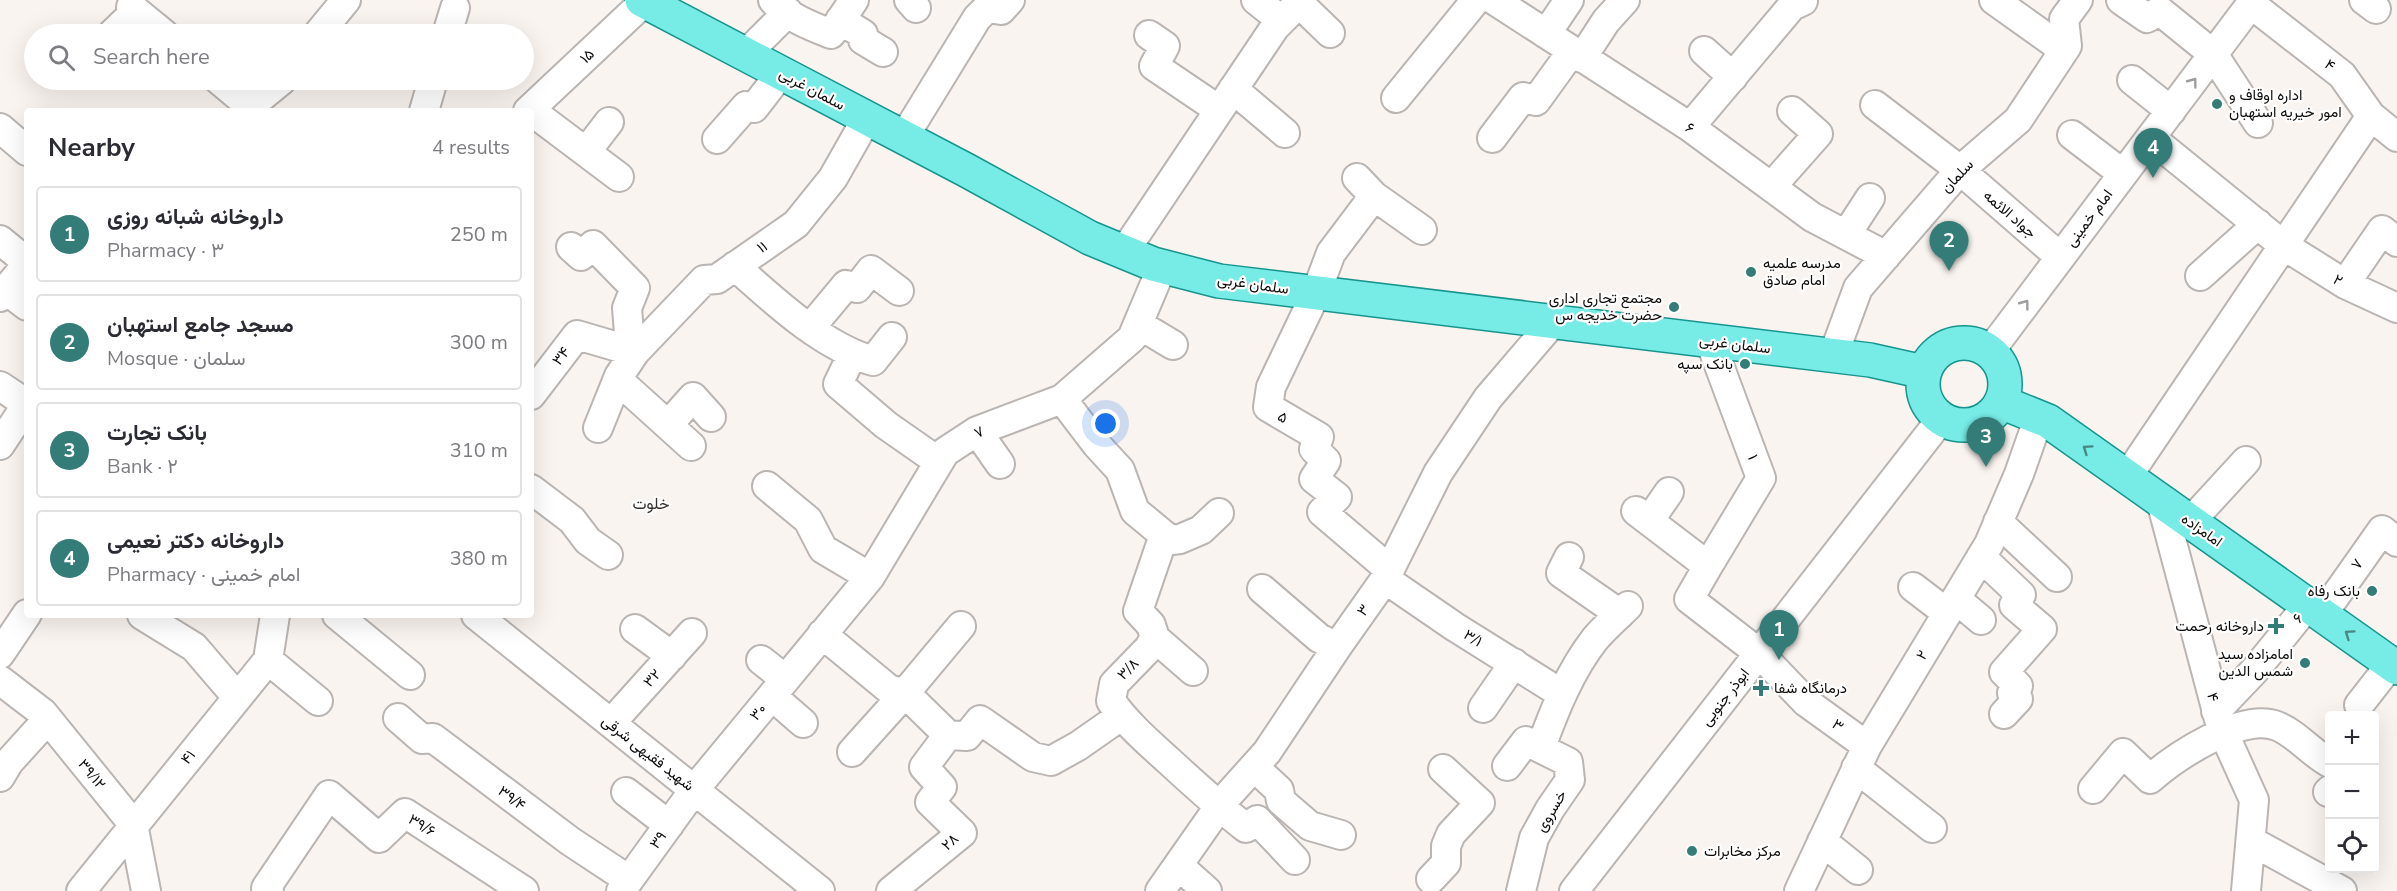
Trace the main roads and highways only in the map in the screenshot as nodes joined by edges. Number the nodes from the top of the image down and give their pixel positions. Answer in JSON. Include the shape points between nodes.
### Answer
{"nodes":[{"id":1,"x":643,"y":1,"type":"edge"},
{"id":2,"x":1924,"y":372,"type":"junction"},
{"id":3,"x":2001,"y":402,"type":"junction"},
{"id":4,"x":2394,"y":666,"type":"edge"}],
"edges":[{"from":1,"to":2,"type":"main road","name":"سلمان غربی","via":[[1090,238],[1162,267],[1219,281],[1870,360]]},
{"from":2,"to":3,"type":"main road","via":[[1926,400],[1934,412],[1959,425],[1986,419]]},
{"from":2,"to":3,"type":"main road","via":[[1935,355],[1952,344],[1971,343],[1990,351],[1999,360],[2006,386]]},
{"from":4,"to":3,"type":"main road","name":"امامزاده","one_way":true,"via":[[2048,421]]}]}
